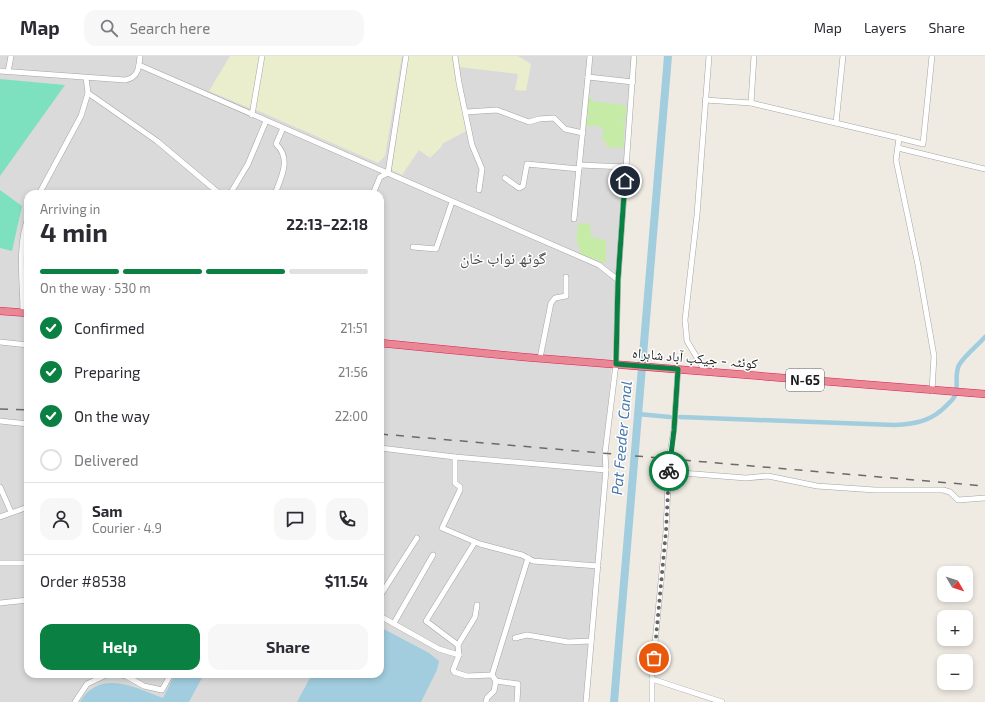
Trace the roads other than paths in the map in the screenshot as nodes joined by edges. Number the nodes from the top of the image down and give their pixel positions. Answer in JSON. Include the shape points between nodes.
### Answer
{"nodes":[{"id":1,"x":11,"y":56,"type":"edge"},
{"id":2,"x":140,"y":56,"type":"edge"},
{"id":3,"x":262,"y":56,"type":"edge"},
{"id":4,"x":406,"y":56,"type":"edge"},
{"id":5,"x":455,"y":56,"type":"edge"},
{"id":6,"x":590,"y":56,"type":"edge"},
{"id":7,"x":634,"y":56,"type":"edge"},
{"id":8,"x":709,"y":56,"type":"edge"},
{"id":9,"x":754,"y":56,"type":"edge"},
{"id":10,"x":842,"y":56,"type":"edge"},
{"id":11,"x":932,"y":56,"type":"edge"},
{"id":12,"x":139,"y":65,"type":"junction"},
{"id":13,"x":0,"y":71,"type":"edge"},
{"id":14,"x":8,"y":72,"type":"junction"},
{"id":15,"x":588,"y":77,"type":"junction"},
{"id":16,"x":86,"y":78,"type":"junction"},
{"id":17,"x":632,"y":82,"type":"junction"},
{"id":18,"x":88,"y":93,"type":"junction"},
{"id":19,"x":705,"y":100,"type":"junction"},
{"id":20,"x":750,"y":103,"type":"junction"},
{"id":21,"x":466,"y":112,"type":"junction"},
{"id":22,"x":252,"y":115,"type":"junction"},
{"id":23,"x":266,"y":121,"type":"junction"},
{"id":24,"x":836,"y":122,"type":"junction"},
{"id":25,"x":283,"y":128,"type":"junction"},
{"id":26,"x":583,"y":133,"type":"junction"},
{"id":27,"x":899,"y":138,"type":"junction"},
{"id":28,"x":898,"y":148,"type":"junction"},
{"id":29,"x":579,"y":167,"type":"junction"},
{"id":30,"x":626,"y":167,"type":"junction"},
{"id":31,"x":985,"y":169,"type":"edge"},
{"id":32,"x":388,"y":173,"type":"junction"},
{"id":33,"x":505,"y":178,"type":"dead end"},
{"id":34,"x":41,"y":190,"type":"edge"},
{"id":35,"x":215,"y":190,"type":"edge"},
{"id":36,"x":232,"y":190,"type":"edge"},
{"id":37,"x":276,"y":190,"type":"edge"},
{"id":38,"x":375,"y":190,"type":"edge"},
{"id":39,"x":479,"y":190,"type":"dead end"},
{"id":40,"x":452,"y":202,"type":"junction"},
{"id":41,"x":574,"y":219,"type":"dead end"},
{"id":42,"x":24,"y":232,"type":"edge"},
{"id":43,"x":413,"y":247,"type":"dead end"},
{"id":44,"x":566,"y":277,"type":"dead end"},
{"id":45,"x":618,"y":280,"type":"junction"},
{"id":46,"x":24,"y":284,"type":"edge"},
{"id":47,"x":0,"y":311,"type":"edge"},
{"id":48,"x":24,"y":313,"type":"edge"},
{"id":49,"x":0,"y":342,"type":"edge"},
{"id":50,"x":384,"y":344,"type":"edge"},
{"id":51,"x":24,"y":345,"type":"edge"},
{"id":52,"x":540,"y":358,"type":"junction"},
{"id":53,"x":616,"y":364,"type":"junction"},
{"id":54,"x":678,"y":369,"type":"junction"},
{"id":55,"x":705,"y":372,"type":"junction"},
{"id":56,"x":932,"y":391,"type":"junction"},
{"id":57,"x":982,"y":394,"type":"edge"},
{"id":58,"x":0,"y":421,"type":"edge"},
{"id":59,"x":24,"y":424,"type":"edge"},
{"id":60,"x":384,"y":448,"type":"edge"},
{"id":61,"x":455,"y":457,"type":"junction"},
{"id":62,"x":606,"y":470,"type":"junction"},
{"id":63,"x":669,"y":472,"type":"junction"},
{"id":64,"x":0,"y":487,"type":"edge"},
{"id":65,"x":985,"y":498,"type":"edge"},
{"id":66,"x":24,"y":508,"type":"edge"},
{"id":67,"x":11,"y":512,"type":"junction"},
{"id":68,"x":0,"y":516,"type":"edge"},
{"id":69,"x":417,"y":538,"type":"dead end"},
{"id":70,"x":475,"y":542,"type":"junction"},
{"id":71,"x":432,"y":555,"type":"dead end"},
{"id":72,"x":528,"y":558,"type":"junction"},
{"id":73,"x":0,"y":563,"type":"edge"},
{"id":74,"x":24,"y":563,"type":"edge"},
{"id":75,"x":598,"y":566,"type":"junction"},
{"id":76,"x":384,"y":590,"type":"edge"},
{"id":77,"x":24,"y":600,"type":"edge"},
{"id":78,"x":0,"y":603,"type":"edge"},
{"id":79,"x":477,"y":605,"type":"dead end"},
{"id":80,"x":384,"y":618,"type":"edge"},
{"id":81,"x":394,"y":624,"type":"junction"},
{"id":82,"x":515,"y":638,"type":"dead end"},
{"id":83,"x":591,"y":641,"type":"junction"},
{"id":84,"x":458,"y":645,"type":"junction"},
{"id":85,"x":459,"y":655,"type":"junction"},
{"id":86,"x":492,"y":675,"type":"junction"},
{"id":87,"x":100,"y":678,"type":"edge"},
{"id":88,"x":130,"y":678,"type":"edge"},
{"id":89,"x":169,"y":678,"type":"edge"},
{"id":90,"x":652,"y":679,"type":"junction"},
{"id":91,"x":496,"y":681,"type":"junction"},
{"id":92,"x":76,"y":702,"type":"edge"},
{"id":93,"x":486,"y":702,"type":"edge"},
{"id":94,"x":516,"y":702,"type":"edge"},
{"id":95,"x":586,"y":702,"type":"edge"},
{"id":96,"x":652,"y":702,"type":"edge"},
{"id":97,"x":722,"y":702,"type":"edge"}],
"edges":[{"from":1,"to":14,"type":"street"},
{"from":2,"to":12,"type":"street"},
{"from":3,"to":22,"type":"street"},
{"from":4,"to":32,"type":"street"},
{"from":5,"to":21,"type":"street"},
{"from":6,"to":15,"type":"street"},
{"from":7,"to":17,"type":"street"},
{"from":8,"to":19,"type":"street"},
{"from":9,"to":20,"type":"street"},
{"from":10,"to":24,"type":"street"},
{"from":11,"to":27,"type":"street","via":[[923,144]]},
{"from":12,"to":16,"type":"street","via":[[137,74],[132,79]]},
{"from":12,"to":22,"type":"street"},
{"from":13,"to":14,"type":"street"},
{"from":14,"to":16,"type":"street"},
{"from":15,"to":17,"type":"street"},
{"from":15,"to":26,"type":"street"},
{"from":16,"to":18,"type":"street"},
{"from":17,"to":30,"type":"street"},
{"from":18,"to":34,"type":"street","via":[[82,116]]},
{"from":18,"to":35,"type":"street","via":[[157,141]]},
{"from":19,"to":20,"type":"street"},
{"from":19,"to":55,"type":"street","via":[[697,215],[685,320],[687,341]]},
{"from":20,"to":24,"type":"street"},
{"from":21,"to":26,"type":"street","via":[[497,110],[529,122],[554,118],[565,130]]},
{"from":21,"to":39,"type":"street","via":[[472,145],[482,170]]},
{"from":22,"to":23,"type":"street"},
{"from":23,"to":25,"type":"street"},
{"from":23,"to":36,"type":"street","via":[[248,164]]},
{"from":24,"to":27,"type":"street"},
{"from":25,"to":32,"type":"street"},
{"from":25,"to":37,"type":"street","via":[[276,144],[282,150],[285,161]]},
{"from":26,"to":29,"type":"street"},
{"from":27,"to":28,"type":"street"},
{"from":28,"to":31,"type":"street"},
{"from":28,"to":56,"type":"street","via":[[896,160],[934,356]]},
{"from":29,"to":30,"type":"street"},
{"from":29,"to":33,"type":"street","via":[[528,164],[523,186],[519,188]]},
{"from":29,"to":41,"type":"street"},
{"from":30,"to":45,"type":"street"},
{"from":32,"to":38,"type":"street","via":[[380,177]]},
{"from":32,"to":40,"type":"street"},
{"from":40,"to":43,"type":"street","via":[[436,250]]},
{"from":40,"to":45,"type":"street","via":[[599,265]]},
{"from":42,"to":46,"type":"street"},
{"from":44,"to":52,"type":"street","via":[[566,296],[555,298],[551,302]]},
{"from":45,"to":53,"type":"street"},
{"from":47,"to":48,"type":"highway"},
{"from":49,"to":51,"type":"street"},
{"from":50,"to":52,"type":"highway","name":"کوئٹہ - جیکب آباد شاہراہ","number":"N-65"},
{"from":52,"to":53,"type":"highway","name":"کوئٹہ - جیکب آباد شاہراہ","number":"N-65"},
{"from":53,"to":54,"type":"highway","name":"کوئٹہ - جیکب آباد شاہراہ","number":"N-65"},
{"from":53,"to":62,"type":"street","via":[[605,453]]},
{"from":54,"to":55,"type":"highway","name":"کوئٹہ - جیکب آباد شاہراہ","number":"N-65"},
{"from":54,"to":63,"type":"street"},
{"from":55,"to":56,"type":"highway","name":"کوئٹہ - جیکب آباد شاہراہ","number":"N-65"},
{"from":56,"to":57,"type":"highway","name":"کوئٹہ - جیکب آباد شاہراہ","number":"N-65"},
{"from":58,"to":59,"type":"street"},
{"from":60,"to":61,"type":"street"},
{"from":61,"to":62,"type":"street"},
{"from":61,"to":70,"type":"street","via":[[455,483],[460,490],[442,528]]},
{"from":62,"to":75,"type":"street"},
{"from":63,"to":65,"type":"street","via":[[746,478],[768,476],[817,486],[875,490],[943,490],[950,492],[958,500]]},
{"from":63,"to":90,"type":"street"},
{"from":64,"to":67,"type":"street"},
{"from":66,"to":67,"type":"street"},
{"from":67,"to":68,"type":"street"},
{"from":69,"to":76,"type":"street"},
{"from":70,"to":72,"type":"street"},
{"from":70,"to":84,"type":"street","via":[[426,621]]},
{"from":71,"to":81,"type":"street"},
{"from":72,"to":75,"type":"street","via":[[532,561]]},
{"from":72,"to":86,"type":"street"},
{"from":73,"to":74,"type":"street"},
{"from":75,"to":83,"type":"street"},
{"from":77,"to":78,"type":"street"},
{"from":79,"to":84,"type":"street","via":[[475,617]]},
{"from":80,"to":81,"type":"street"},
{"from":81,"to":85,"type":"street","via":[[440,649]]},
{"from":82,"to":83,"type":"street","via":[[527,635],[568,642]]},
{"from":83,"to":95,"type":"street"},
{"from":84,"to":85,"type":"street"},
{"from":85,"to":86,"type":"street","via":[[454,672],[467,676]]},
{"from":86,"to":91,"type":"street"},
{"from":87,"to":92,"type":"street","via":[[87,684]]},
{"from":88,"to":89,"type":"street","via":[[144,686],[162,690]]},
{"from":90,"to":96,"type":"street"},
{"from":90,"to":97,"type":"street"},
{"from":91,"to":93,"type":"street","via":[[494,691]]},
{"from":91,"to":94,"type":"street","via":[[518,684]]}]}
